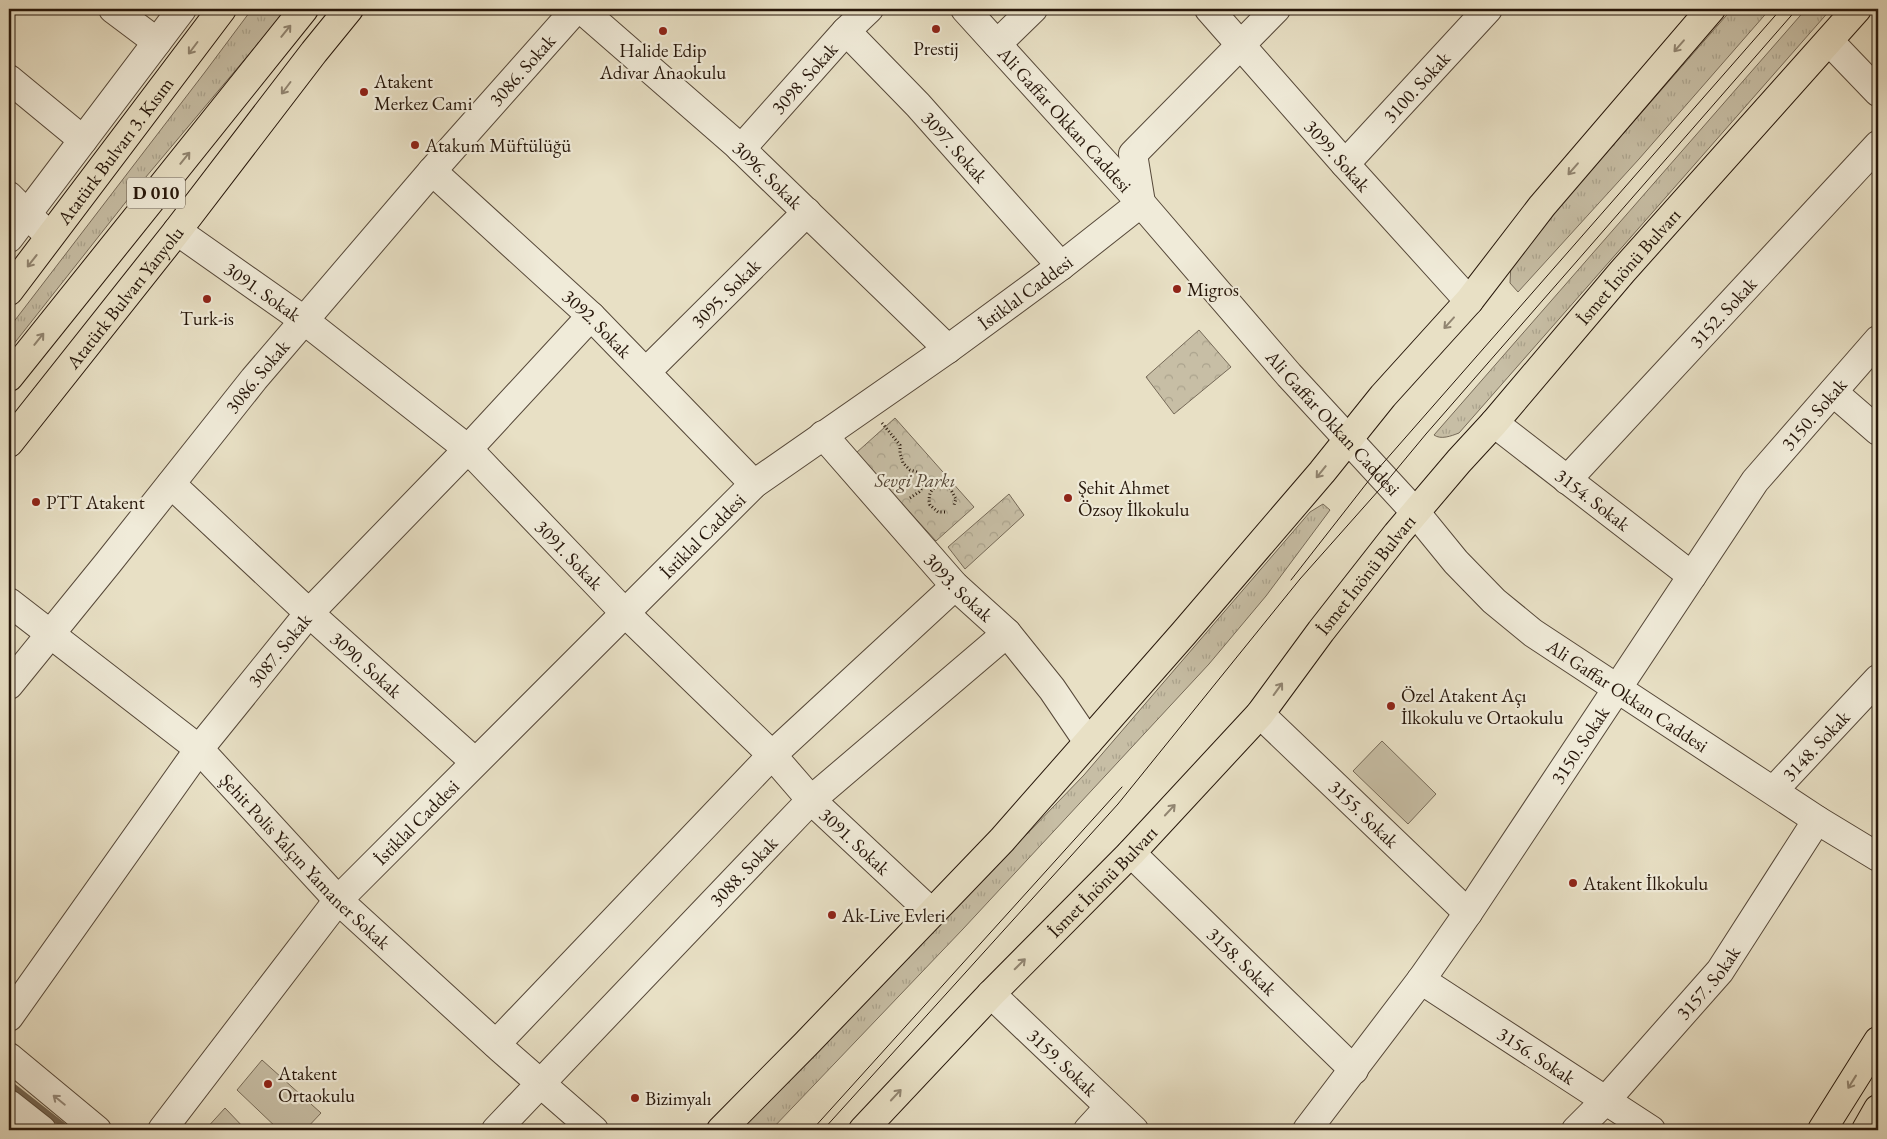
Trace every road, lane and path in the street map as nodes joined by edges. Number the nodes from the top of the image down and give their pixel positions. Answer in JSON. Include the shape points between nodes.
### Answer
{"nodes":[{"id":1,"x":113,"y":9,"type":"edge"},
{"id":2,"x":182,"y":9,"type":"edge"},
{"id":3,"x":222,"y":9,"type":"edge"},
{"id":4,"x":304,"y":9,"type":"edge"},
{"id":5,"x":349,"y":9,"type":"edge"},
{"id":6,"x":576,"y":9,"type":"edge"},
{"id":7,"x":581,"y":9,"type":"edge"},
{"id":8,"x":868,"y":9,"type":"edge"},
{"id":9,"x":965,"y":9,"type":"edge"},
{"id":10,"x":1033,"y":9,"type":"edge"},
{"id":11,"x":1209,"y":9,"type":"edge"},
{"id":12,"x":1276,"y":9,"type":"edge"},
{"id":13,"x":1488,"y":9,"type":"edge"},
{"id":14,"x":1710,"y":9,"type":"edge"},
{"id":15,"x":1857,"y":9,"type":"edge"},
{"id":16,"x":846,"y":30,"type":"junction"},
{"id":17,"x":1829,"y":41,"type":"junction"},
{"id":18,"x":157,"y":42,"type":"junction"},
{"id":19,"x":997,"y":44,"type":"junction"},
{"id":20,"x":1242,"y":45,"type":"junction"},
{"id":21,"x":9,"y":79,"type":"edge"},
{"id":22,"x":1878,"y":92,"type":"edge"},
{"id":23,"x":83,"y":140,"type":"junction"},
{"id":24,"x":1878,"y":146,"type":"edge"},
{"id":25,"x":741,"y":149,"type":"junction"},
{"id":26,"x":1344,"y":164,"type":"junction"},
{"id":27,"x":432,"y":171,"type":"junction"},
{"id":28,"x":1141,"y":203,"type":"junction"},
{"id":29,"x":18,"y":205,"type":"edge"},
{"id":30,"x":807,"y":212,"type":"junction"},
{"id":31,"x":177,"y":231,"type":"junction"},
{"id":32,"x":51,"y":237,"type":"junction"},
{"id":33,"x":9,"y":238,"type":"edge"},
{"id":34,"x":1061,"y":266,"type":"junction"},
{"id":35,"x":9,"y":291,"type":"edge"},
{"id":36,"x":1469,"y":301,"type":"junction"},
{"id":37,"x":591,"y":316,"type":"junction"},
{"id":38,"x":305,"y":321,"type":"junction"},
{"id":39,"x":1878,"y":340,"type":"edge"},
{"id":40,"x":948,"y":348,"type":"junction"},
{"id":41,"x":646,"y":372,"type":"junction"},
{"id":42,"x":9,"y":377,"type":"edge"},
{"id":43,"x":1833,"y":392,"type":"junction"},
{"id":44,"x":868,"y":404,"type":"junction"},
{"id":45,"x":1494,"y":422,"type":"junction"},
{"id":46,"x":1878,"y":431,"type":"edge"},
{"id":47,"x":823,"y":435,"type":"junction"},
{"id":48,"x":1347,"y":439,"type":"junction"},
{"id":49,"x":9,"y":443,"type":"edge"},
{"id":50,"x":468,"y":449,"type":"junction"},
{"id":51,"x":1567,"y":480,"type":"junction"},
{"id":52,"x":171,"y":484,"type":"junction"},
{"id":53,"x":754,"y":484,"type":"junction"},
{"id":54,"x":932,"y":488,"type":"junction"},
{"id":55,"x":954,"y":505,"type":"dead end"},
{"id":56,"x":945,"y":512,"type":"dead end"},
{"id":57,"x":1416,"y":512,"type":"junction"},
{"id":58,"x":1692,"y":576,"type":"junction"},
{"id":59,"x":955,"y":586,"type":"junction"},
{"id":60,"x":9,"y":602,"type":"edge"},
{"id":61,"x":625,"y":612,"type":"junction"},
{"id":62,"x":308,"y":613,"type":"junction"},
{"id":63,"x":1007,"y":633,"type":"junction"},
{"id":64,"x":50,"y":634,"type":"junction"},
{"id":65,"x":1878,"y":679,"type":"edge"},
{"id":66,"x":9,"y":685,"type":"edge"},
{"id":67,"x":1617,"y":689,"type":"junction"},
{"id":68,"x":1260,"y":714,"type":"junction"},
{"id":69,"x":1088,"y":742,"type":"junction"},
{"id":70,"x":199,"y":749,"type":"junction"},
{"id":71,"x":772,"y":755,"type":"junction"},
{"id":72,"x":475,"y":762,"type":"junction"},
{"id":73,"x":1774,"y":790,"type":"junction"},
{"id":74,"x":811,"y":800,"type":"junction"},
{"id":75,"x":1817,"y":820,"type":"junction"},
{"id":76,"x":1131,"y":852,"type":"junction"},
{"id":77,"x":1878,"y":857,"type":"edge"},
{"id":78,"x":338,"y":900,"type":"junction"},
{"id":79,"x":932,"y":913,"type":"junction"},
{"id":80,"x":1468,"y":913,"type":"junction"},
{"id":81,"x":1422,"y":980,"type":"junction"},
{"id":82,"x":991,"y":994,"type":"junction"},
{"id":83,"x":9,"y":1017,"type":"edge"},
{"id":84,"x":1878,"y":1040,"type":"edge"},
{"id":85,"x":496,"y":1044,"type":"junction"},
{"id":86,"x":9,"y":1057,"type":"edge"},
{"id":87,"x":1354,"y":1070,"type":"junction"},
{"id":88,"x":541,"y":1082,"type":"junction"},
{"id":89,"x":1606,"y":1100,"type":"junction"},
{"id":90,"x":9,"y":1104,"type":"edge"},
{"id":91,"x":1108,"y":1107,"type":"junction"},
{"id":92,"x":1878,"y":1110,"type":"edge"},
{"id":93,"x":42,"y":1130,"type":"edge"},
{"id":94,"x":97,"y":1130,"type":"edge"},
{"id":95,"x":162,"y":1130,"type":"edge"},
{"id":96,"x":496,"y":1130,"type":"edge"},
{"id":97,"x":594,"y":1130,"type":"edge"},
{"id":98,"x":721,"y":1130,"type":"edge"},
{"id":99,"x":862,"y":1130,"type":"edge"},
{"id":100,"x":1088,"y":1130,"type":"edge"},
{"id":101,"x":1134,"y":1130,"type":"edge"},
{"id":102,"x":1307,"y":1130,"type":"edge"},
{"id":103,"x":1576,"y":1130,"type":"edge"},
{"id":104,"x":1651,"y":1130,"type":"edge"},
{"id":105,"x":1822,"y":1130,"type":"edge"},
{"id":106,"x":1866,"y":1130,"type":"edge"}],
"edges":[{"from":1,"to":18,"type":"street"},
{"from":2,"to":18,"type":"street"},
{"from":3,"to":32,"type":"main road","name":"Atatürk Bulvarı 3. Kısım","number":"D 010","one_way":true},
{"from":42,"to":4,"type":"main road","number":"D 010","one_way":true},
{"from":5,"to":31,"type":"main road","name":"Atatürk Bulvarı Yanyolu","one_way":true},
{"from":6,"to":27,"type":"street","name":"3086. Sokak"},
{"from":7,"to":25,"type":"street","name":"3096. Sokak"},
{"from":8,"to":16,"type":"street","name":"3098. Sokak"},
{"from":9,"to":19,"type":"street","name":"Ali Gaffar Okkan Caddesi"},
{"from":10,"to":19,"type":"street"},
{"from":11,"to":20,"type":"street","name":"3099. Sokak"},
{"from":12,"to":20,"type":"street"},
{"from":13,"to":26,"type":"street","name":"3100. Sokak"},
{"from":14,"to":36,"type":"main road","one_way":true,"via":[[1542,206]]},
{"from":15,"to":17,"type":"main road","name":"İsmet İnönü Bulvarı"},
{"from":16,"to":25,"type":"street","name":"3098. Sokak"},
{"from":16,"to":34,"type":"street","name":"3097. Sokak"},
{"from":17,"to":22,"type":"street"},
{"from":17,"to":45,"type":"main road","name":"İsmet İnönü Bulvarı","via":[[1622,272]]},
{"from":18,"to":23,"type":"street"},
{"from":19,"to":28,"type":"street","name":"Ali Gaffar Okkan Caddesi"},
{"from":20,"to":26,"type":"street","name":"3099. Sokak"},
{"from":20,"to":28,"type":"street","via":[[1133,154]]},
{"from":21,"to":23,"type":"street"},
{"from":23,"to":29,"type":"street"},
{"from":24,"to":51,"type":"street","name":"3152. Sokak"},
{"from":25,"to":30,"type":"street","name":"3096. Sokak"},
{"from":26,"to":36,"type":"street","name":"3099. Sokak"},
{"from":27,"to":37,"type":"street","name":"3092. Sokak"},
{"from":27,"to":38,"type":"street","name":"3086. Sokak"},
{"from":28,"to":34,"type":"street","name":"İstiklal Caddesi"},
{"from":28,"to":48,"type":"street","name":"Ali Gaffar Okkan Caddesi"},
{"from":29,"to":32,"type":"street"},
{"from":29,"to":33,"type":"street"},
{"from":30,"to":40,"type":"street","name":"3096. Sokak"},
{"from":30,"to":41,"type":"street","name":"3095. Sokak"},
{"from":31,"to":38,"type":"street","name":"3091. Sokak"},
{"from":31,"to":49,"type":"main road","name":"Atatürk Bulvarı Yanyolu"},
{"from":32,"to":35,"type":"main road","name":"Atatürk Bulvarı 3. Kısım","number":"D 010","one_way":true},
{"from":34,"to":40,"type":"street","name":"İstiklal Caddesi"},
{"from":36,"to":48,"type":"main road","one_way":true},
{"from":37,"to":41,"type":"street","name":"3092. Sokak"},
{"from":37,"to":50,"type":"street","name":"3087. Sokak"},
{"from":38,"to":50,"type":"street","name":"3091. Sokak"},
{"from":38,"to":52,"type":"street","name":"3086. Sokak","via":[[254,379]]},
{"from":39,"to":43,"type":"street","name":"3150. Sokak"},
{"from":40,"to":44,"type":"street","name":"İstiklal Caddesi"},
{"from":41,"to":53,"type":"street","name":"3092. Sokak"},
{"from":43,"to":46,"type":"street"},
{"from":43,"to":58,"type":"street","name":"3150. Sokak","via":[[1755,481]]},
{"from":44,"to":47,"type":"street","name":"İstiklal Caddesi"},
{"from":44,"to":54,"type":"path","via":[[900,445],[903,463]]},
{"from":45,"to":51,"type":"street","name":"3154. Sokak"},
{"from":45,"to":57,"type":"main road","name":"İsmet İnönü Bulvarı"},
{"from":47,"to":53,"type":"street","name":"İstiklal Caddesi"},
{"from":47,"to":59,"type":"street","name":"3093. Sokak"},
{"from":48,"to":57,"type":"street","name":"Ali Gaffar Okkan Caddesi"},
{"from":48,"to":69,"type":"main road","one_way":true},
{"from":50,"to":61,"type":"street","name":"3091. Sokak"},
{"from":50,"to":62,"type":"street","name":"3087. Sokak"},
{"from":51,"to":58,"type":"street","name":"3154. Sokak"},
{"from":52,"to":62,"type":"street","name":"3090. Sokak"},
{"from":52,"to":64,"type":"street","name":"3086. Sokak"},
{"from":53,"to":61,"type":"street","name":"İstiklal Caddesi"},
{"from":54,"to":55,"type":"path","via":[[944,485],[950,488],[956,499]]},
{"from":54,"to":56,"type":"path","via":[[930,505],[938,512]]},
{"from":57,"to":67,"type":"street","name":"Ali Gaffar Okkan Caddesi","via":[[1456,562],[1494,601],[1533,633]]},
{"from":68,"to":57,"type":"main road","name":"İsmet İnönü Bulvarı","one_way":true,"via":[[1320,631]]},
{"from":58,"to":67,"type":"street","name":"3150. Sokak"},
{"from":59,"to":63,"type":"street","name":"3093. Sokak"},
{"from":59,"to":71,"type":"street"},
{"from":60,"to":64,"type":"street","name":"Şehit Polis Yalçın Yamaner Sokak"},
{"from":61,"to":71,"type":"street","name":"3091. Sokak"},
{"from":61,"to":72,"type":"street","name":"İstiklal Caddesi"},
{"from":62,"to":70,"type":"street","name":"3087. Sokak"},
{"from":62,"to":72,"type":"street","name":"3090. Sokak"},
{"from":63,"to":69,"type":"street","name":"3093. Sokak","via":[[1052,689]]},
{"from":63,"to":74,"type":"street","name":"3088. Sokak"},
{"from":64,"to":66,"type":"street","name":"3086. Sokak"},
{"from":64,"to":70,"type":"street","name":"Şehit Polis Yalçın Yamaner Sokak"},
{"from":65,"to":73,"type":"street","name":"3148. Sokak"},
{"from":67,"to":73,"type":"street","name":"Ali Gaffar Okkan Caddesi"},
{"from":67,"to":80,"type":"street","name":"3150. Sokak"},
{"from":76,"to":68,"type":"main road","name":"İsmet İnönü Bulvarı","one_way":true},
{"from":68,"to":80,"type":"street","name":"3155. Sokak"},
{"from":69,"to":79,"type":"main road","via":[[1002,840]]},
{"from":70,"to":78,"type":"street","name":"Şehit Polis Yalçın Yamaner Sokak"},
{"from":70,"to":83,"type":"street","name":"3087. Sokak"},
{"from":71,"to":74,"type":"street","name":"3091. Sokak"},
{"from":71,"to":85,"type":"street"},
{"from":72,"to":78,"type":"street","name":"İstiklal Caddesi"},
{"from":73,"to":75,"type":"street","name":"Ali Gaffar Okkan Caddesi"},
{"from":74,"to":79,"type":"street","name":"3091. Sokak"},
{"from":74,"to":88,"type":"street","name":"3088. Sokak"},
{"from":75,"to":77,"type":"street","name":"Ali Gaffar Okkan Caddesi"},
{"from":75,"to":89,"type":"street","name":"3157. Sokak","via":[[1720,971]]},
{"from":82,"to":76,"type":"main road","name":"İsmet İnönü Bulvarı","one_way":true},
{"from":76,"to":87,"type":"street","name":"3158. Sokak"},
{"from":78,"to":85,"type":"street","name":"Şehit Polis Yalçın Yamaner Sokak"},
{"from":78,"to":95,"type":"street","name":"İstiklal Caddesi"},
{"from":79,"to":98,"type":"main road"},
{"from":80,"to":81,"type":"street","name":"3150. Sokak"},
{"from":81,"to":87,"type":"street","name":"3150. Sokak"},
{"from":81,"to":89,"type":"street","name":"3156. Sokak"},
{"from":82,"to":91,"type":"street","name":"3159. Sokak"},
{"from":99,"to":82,"type":"main road","name":"İsmet İnönü Bulvarı","one_way":true},
{"from":84,"to":105,"type":"main road","one_way":true},
{"from":85,"to":88,"type":"street","name":"Şehit Polis Yalçın Yamaner Sokak"},
{"from":94,"to":86,"type":"street","one_way":true},
{"from":87,"to":102,"type":"street","name":"3150. Sokak"},
{"from":88,"to":96,"type":"street","name":"3088. Sokak"},
{"from":88,"to":97,"type":"street","name":"Şehit Polis Yalçın Yamaner Sokak"},
{"from":89,"to":103,"type":"street","name":"3157. Sokak"},
{"from":89,"to":104,"type":"street","name":"3156. Sokak"},
{"from":90,"to":93,"type":"street"},
{"from":91,"to":100,"type":"street"},
{"from":91,"to":101,"type":"street","name":"3159. Sokak"},
{"from":92,"to":106,"type":"main road"}]}
